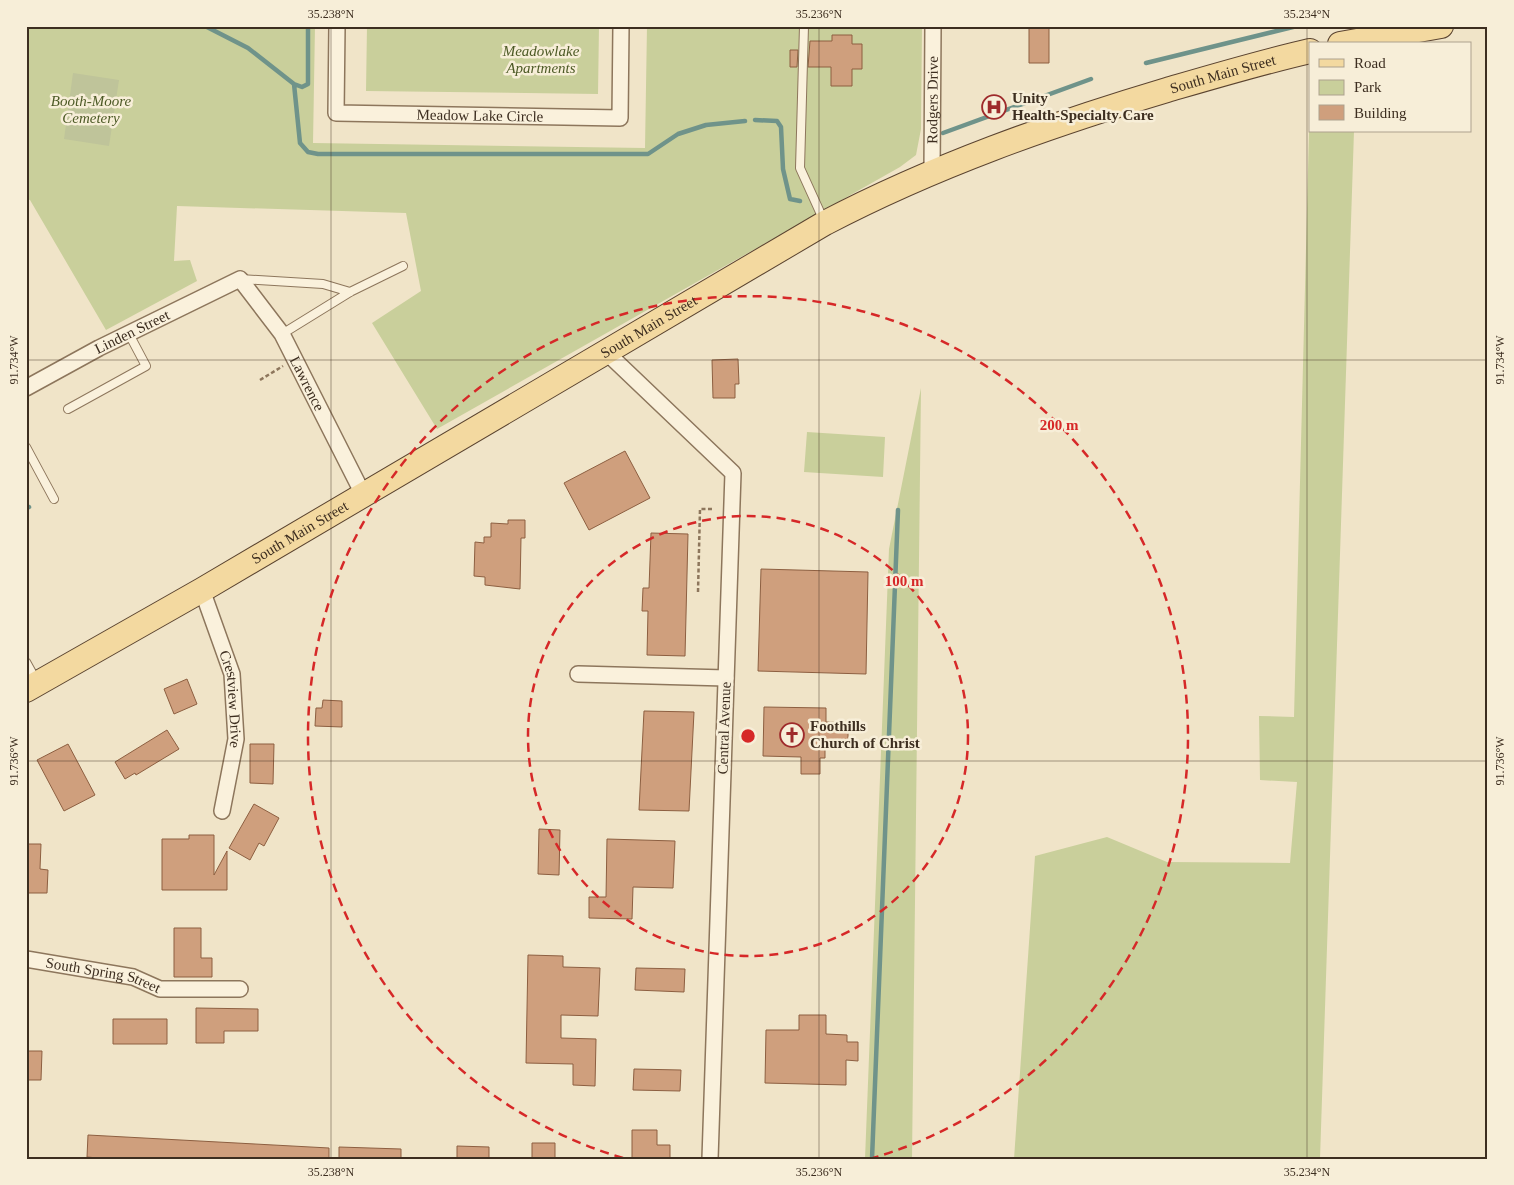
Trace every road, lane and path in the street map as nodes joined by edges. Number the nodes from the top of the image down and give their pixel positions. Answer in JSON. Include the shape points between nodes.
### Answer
{"nodes":[{"id":1,"x":338,"y":26,"type":"edge"},
{"id":2,"x":621,"y":26,"type":"edge"},
{"id":3,"x":804,"y":26,"type":"edge"},
{"id":4,"x":933,"y":26,"type":"edge"},
{"id":5,"x":1441,"y":26,"type":"edge"},
{"id":6,"x":1351,"y":42,"type":"edge"},
{"id":7,"x":1309,"y":50,"type":"edge"},
{"id":8,"x":932,"y":172,"type":"junction"},
{"id":9,"x":825,"y":223,"type":"junction"},
{"id":10,"x":403,"y":266,"type":"dead end"},
{"id":11,"x":240,"y":279,"type":"junction"},
{"id":12,"x":350,"y":292,"type":"junction"},
{"id":13,"x":129,"y":334,"type":"junction"},
{"id":14,"x":282,"y":334,"type":"junction"},
{"id":15,"x":606,"y":351,"type":"junction"},
{"id":16,"x":285,"y":365,"type":"dead end"},
{"id":17,"x":260,"y":380,"type":"dead end"},
{"id":18,"x":26,"y":388,"type":"edge"},
{"id":19,"x":68,"y":408,"type":"dead end"},
{"id":20,"x":26,"y":447,"type":"edge"},
{"id":21,"x":363,"y":494,"type":"junction"},
{"id":22,"x":54,"y":499,"type":"dead end"},
{"id":23,"x":714,"y":509,"type":"dead end"},
{"id":24,"x":202,"y":590,"type":"junction"},
{"id":25,"x":698,"y":592,"type":"dead end"},
{"id":26,"x":26,"y":662,"type":"edge"},
{"id":27,"x":578,"y":674,"type":"dead end"},
{"id":28,"x":726,"y":678,"type":"junction"},
{"id":29,"x":32,"y":687,"type":"edge"},
{"id":30,"x":222,"y":811,"type":"dead end"},
{"id":31,"x":26,"y":959,"type":"edge"},
{"id":32,"x":240,"y":989,"type":"dead end"},
{"id":33,"x":710,"y":1159,"type":"edge"}],
"edges":[{"from":1,"to":2,"type":"street","name":"Meadow Lake Circle","via":[[336,113],[620,118]]},
{"from":3,"to":9,"type":"lane","via":[[800,168]]},
{"from":4,"to":8,"type":"street","name":"Rodgers Drive"},
{"from":5,"to":6,"type":"main road"},
{"from":7,"to":8,"type":"main road","name":"South Main Street","via":[[1250,65],[1041,130]]},
{"from":8,"to":9,"type":"main road","name":"South Main Street"},
{"from":9,"to":15,"type":"main road","name":"South Main Street"},
{"from":10,"to":12,"type":"lane"},
{"from":11,"to":12,"type":"lane","via":[[323,284]]},
{"from":11,"to":13,"type":"street","name":"Linden Street"},
{"from":11,"to":14,"type":"street","name":"Lawrence"},
{"from":12,"to":14,"type":"lane"},
{"from":13,"to":18,"type":"street","name":"Linden Street"},
{"from":13,"to":19,"type":"lane","via":[[146,366]]},
{"from":14,"to":21,"type":"street","name":"Lawrence"},
{"from":15,"to":21,"type":"main road","name":"South Main Street"},
{"from":15,"to":28,"type":"street","name":"Central Avenue","via":[[733,473]]},
{"from":16,"to":17,"type":"path"},
{"from":20,"to":22,"type":"lane"},
{"from":21,"to":24,"type":"main road","name":"South Main Street"},
{"from":23,"to":25,"type":"path","via":[[700,509]]},
{"from":24,"to":29,"type":"main road","name":"South Main Street"},
{"from":24,"to":30,"type":"street","name":"Crestview Drive","via":[[232,674],[236,739]]},
{"from":26,"to":29,"type":"lane"},
{"from":27,"to":28,"type":"street"},
{"from":28,"to":33,"type":"street","name":"Central Avenue"},
{"from":31,"to":32,"type":"street","name":"South Spring Street","via":[[133,977],[160,989]]}]}
